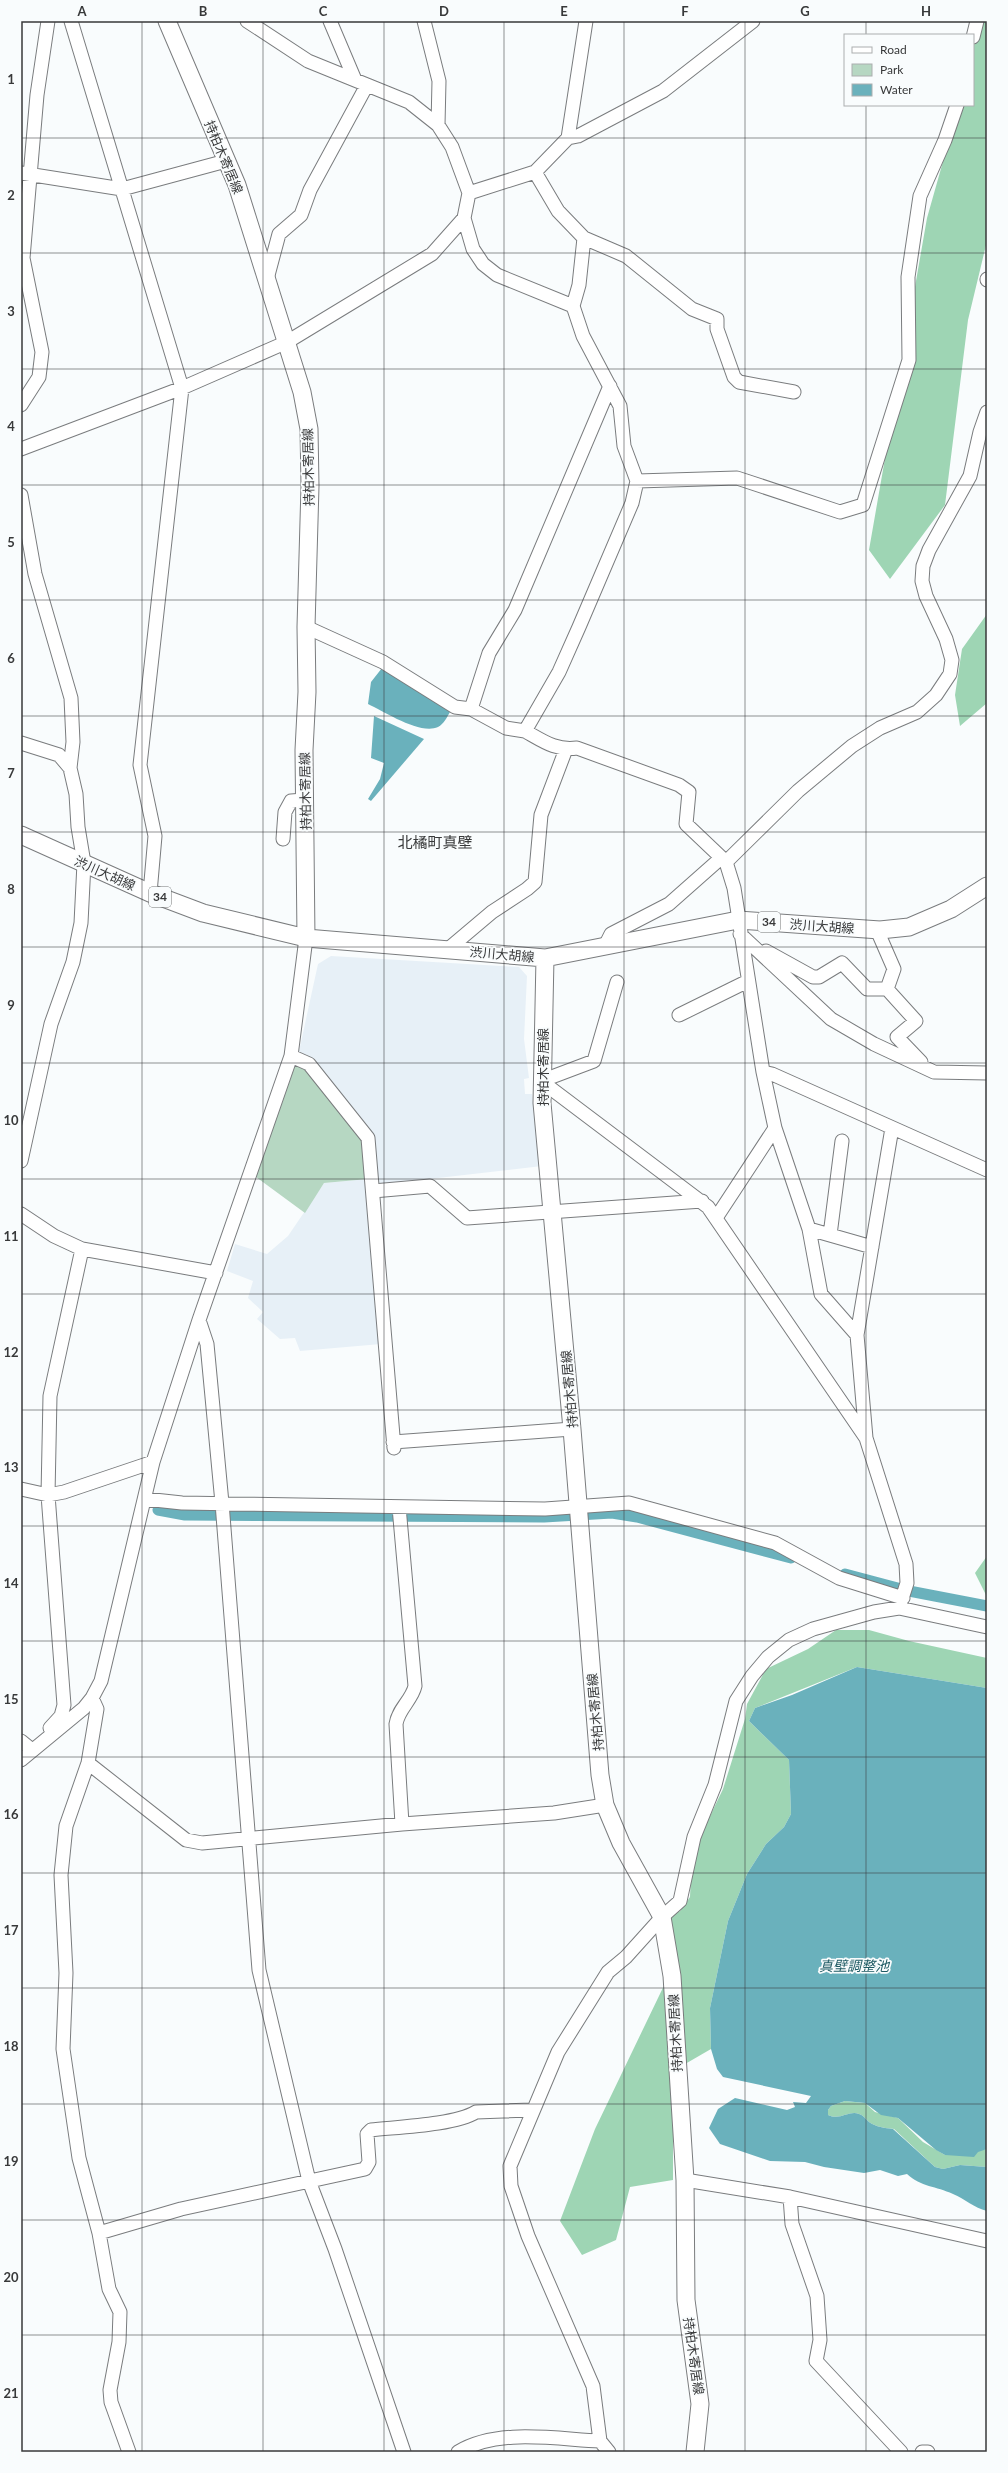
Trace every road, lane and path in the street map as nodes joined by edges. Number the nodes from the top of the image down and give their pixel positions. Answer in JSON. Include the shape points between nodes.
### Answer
{"nodes":[{"id":1,"x":48,"y":21,"type":"edge"},
{"id":2,"x":71,"y":21,"type":"edge"},
{"id":3,"x":167,"y":21,"type":"edge"},
{"id":4,"x":247,"y":21,"type":"edge"},
{"id":5,"x":330,"y":21,"type":"edge"},
{"id":6,"x":424,"y":21,"type":"edge"},
{"id":7,"x":586,"y":21,"type":"edge"},
{"id":8,"x":753,"y":21,"type":"edge"},
{"id":9,"x":977,"y":21,"type":"edge"},
{"id":10,"x":974,"y":34,"type":"edge"},
{"id":11,"x":355,"y":80,"type":"junction"},
{"id":12,"x":367,"y":85,"type":"junction"},
{"id":13,"x":957,"y":106,"type":"edge"},
{"id":14,"x":438,"y":125,"type":"junction"},
{"id":15,"x":568,"y":138,"type":"junction"},
{"id":16,"x":226,"y":161,"type":"junction"},
{"id":17,"x":535,"y":172,"type":"junction"},
{"id":18,"x":25,"y":173,"type":"edge"},
{"id":19,"x":122,"y":189,"type":"junction"},
{"id":20,"x":470,"y":193,"type":"junction"},
{"id":21,"x":464,"y":218,"type":"junction"},
{"id":22,"x":584,"y":238,"type":"junction"},
{"id":23,"x":268,"y":279,"type":"junction"},
{"id":24,"x":573,"y":306,"type":"junction"},
{"id":25,"x":287,"y":342,"type":"junction"},
{"id":26,"x":610,"y":386,"type":"junction"},
{"id":27,"x":182,"y":388,"type":"junction"},
{"id":28,"x":794,"y":392,"type":"dead end"},
{"id":29,"x":21,"y":405,"type":"edge"},
{"id":30,"x":987,"y":412,"type":"edge"},
{"id":31,"x":21,"y":449,"type":"edge"},
{"id":32,"x":637,"y":481,"type":"junction"},
{"id":33,"x":21,"y":495,"type":"edge"},
{"id":34,"x":306,"y":627,"type":"junction"},
{"id":35,"x":471,"y":709,"type":"junction"},
{"id":36,"x":525,"y":731,"type":"junction"},
{"id":37,"x":21,"y":742,"type":"edge"},
{"id":38,"x":566,"y":749,"type":"junction"},
{"id":39,"x":70,"y":768,"type":"junction"},
{"id":40,"x":304,"y":800,"type":"junction"},
{"id":41,"x":21,"y":835,"type":"edge"},
{"id":42,"x":283,"y":839,"type":"dead end"},
{"id":43,"x":723,"y":860,"type":"junction"},
{"id":44,"x":84,"y":863,"type":"junction"},
{"id":45,"x":984,"y":892,"type":"edge"},
{"id":46,"x":150,"y":893,"type":"junction"},
{"id":47,"x":739,"y":927,"type":"junction"},
{"id":48,"x":877,"y":930,"type":"junction"},
{"id":49,"x":306,"y":938,"type":"junction"},
{"id":50,"x":605,"y":946,"type":"junction"},
{"id":51,"x":447,"y":950,"type":"junction"},
{"id":52,"x":761,"y":953,"type":"junction"},
{"id":53,"x":544,"y":958,"type":"junction"},
{"id":54,"x":748,"y":981,"type":"junction"},
{"id":55,"x":617,"y":982,"type":"dead end"},
{"id":56,"x":887,"y":989,"type":"junction"},
{"id":57,"x":679,"y":1015,"type":"dead end"},
{"id":58,"x":292,"y":1056,"type":"junction"},
{"id":59,"x":926,"y":1068,"type":"junction"},
{"id":60,"x":763,"y":1072,"type":"junction"},
{"id":61,"x":987,"y":1073,"type":"edge"},
{"id":62,"x":541,"y":1081,"type":"junction"},
{"id":63,"x":775,"y":1128,"type":"junction"},
{"id":64,"x":892,"y":1128,"type":"junction"},
{"id":65,"x":842,"y":1141,"type":"dead end"},
{"id":66,"x":21,"y":1161,"type":"edge"},
{"id":67,"x":987,"y":1170,"type":"edge"},
{"id":68,"x":373,"y":1191,"type":"junction"},
{"id":69,"x":702,"y":1201,"type":"junction"},
{"id":70,"x":551,"y":1211,"type":"junction"},
{"id":71,"x":21,"y":1214,"type":"edge"},
{"id":72,"x":716,"y":1218,"type":"junction"},
{"id":73,"x":809,"y":1228,"type":"junction"},
{"id":74,"x":830,"y":1235,"type":"junction"},
{"id":75,"x":872,"y":1248,"type":"junction"},
{"id":76,"x":82,"y":1249,"type":"junction"},
{"id":77,"x":216,"y":1273,"type":"junction"},
{"id":78,"x":199,"y":1320,"type":"junction"},
{"id":79,"x":857,"y":1335,"type":"junction"},
{"id":80,"x":572,"y":1429,"type":"junction"},
{"id":81,"x":866,"y":1438,"type":"junction"},
{"id":82,"x":153,"y":1462,"type":"junction"},
{"id":83,"x":21,"y":1489,"type":"edge"},
{"id":84,"x":48,"y":1495,"type":"junction"},
{"id":85,"x":145,"y":1498,"type":"junction"},
{"id":86,"x":223,"y":1505,"type":"junction"},
{"id":87,"x":399,"y":1508,"type":"junction"},
{"id":88,"x":579,"y":1513,"type":"junction"},
{"id":89,"x":903,"y":1596,"type":"junction"},
{"id":90,"x":987,"y":1627,"type":"edge"},
{"id":91,"x":92,"y":1698,"type":"junction"},
{"id":92,"x":27,"y":1746,"type":"edge"},
{"id":93,"x":21,"y":1760,"type":"edge"},
{"id":94,"x":88,"y":1763,"type":"junction"},
{"id":95,"x":605,"y":1805,"type":"junction"},
{"id":96,"x":402,"y":1824,"type":"junction"},
{"id":97,"x":248,"y":1839,"type":"junction"},
{"id":98,"x":662,"y":1917,"type":"junction"},
{"id":99,"x":532,"y":2110,"type":"junction"},
{"id":100,"x":685,"y":2180,"type":"junction"},
{"id":101,"x":309,"y":2181,"type":"junction"},
{"id":102,"x":790,"y":2197,"type":"junction"},
{"id":103,"x":99,"y":2233,"type":"junction"},
{"id":104,"x":987,"y":2240,"type":"edge"},
{"id":105,"x":597,"y":2447,"type":"edge"},
{"id":106,"x":129,"y":2452,"type":"edge"},
{"id":107,"x":404,"y":2452,"type":"edge"},
{"id":108,"x":458,"y":2452,"type":"edge"},
{"id":109,"x":609,"y":2452,"type":"edge"},
{"id":110,"x":695,"y":2452,"type":"edge"},
{"id":111,"x":901,"y":2452,"type":"edge"},
{"id":112,"x":922,"y":2452,"type":"edge"},
{"id":113,"x":928,"y":2452,"type":"edge"}],
"edges":[{"from":1,"to":18,"type":"street"},
{"from":2,"to":19,"type":"street"},
{"from":3,"to":16,"type":"main road","name":"持柏木寄居線"},
{"from":4,"to":11,"type":"street","via":[[308,61]]},
{"from":5,"to":11,"type":"street"},
{"from":6,"to":14,"type":"street","via":[[439,81]]},
{"from":7,"to":15,"type":"street"},
{"from":8,"to":15,"type":"street","via":[[663,91],[578,136]]},
{"from":9,"to":10,"type":"street"},
{"from":11,"to":12,"type":"street"},
{"from":12,"to":14,"type":"street","via":[[409,102]]},
{"from":12,"to":23,"type":"street","via":[[310,190],[301,216],[279,234]]},
{"from":13,"to":32,"type":"street","via":[[945,140],[920,196],[908,277],[910,360],[863,505],[840,512],[737,478]]},
{"from":14,"to":20,"type":"street","via":[[452,147]]},
{"from":15,"to":17,"type":"street"},
{"from":16,"to":19,"type":"street"},
{"from":16,"to":23,"type":"main road","name":"持柏木寄居線","via":[[247,213]]},
{"from":17,"to":20,"type":"street"},
{"from":17,"to":22,"type":"street","via":[[558,211]]},
{"from":18,"to":19,"type":"street"},
{"from":18,"to":29,"type":"street","via":[[29,199],[23,258],[42,352],[39,377]]},
{"from":19,"to":27,"type":"street"},
{"from":20,"to":21,"type":"street"},
{"from":21,"to":24,"type":"street","via":[[473,249],[483,264],[497,274]]},
{"from":21,"to":25,"type":"street","via":[[432,254]]},
{"from":22,"to":24,"type":"street","via":[[579,285]]},
{"from":22,"to":28,"type":"street","via":[[626,256],[692,309],[717,319],[717,329],[734,377],[739,382]]},
{"from":23,"to":25,"type":"main road","name":"持柏木寄居線"},
{"from":24,"to":26,"type":"street","via":[[583,336]]},
{"from":25,"to":27,"type":"street"},
{"from":25,"to":34,"type":"main road","name":"持柏木寄居線","via":[[302,392],[309,429]]},
{"from":26,"to":32,"type":"street","via":[[620,406],[624,446]]},
{"from":26,"to":35,"type":"street","via":[[515,610],[489,653]]},
{"from":27,"to":31,"type":"street"},
{"from":27,"to":46,"type":"street","via":[[140,765],[155,836]]},
{"from":30,"to":43,"type":"street","via":[[970,476],[929,550],[923,566],[922,581],[926,596],[946,639],[952,660],[950,674],[936,695],[917,712],[880,728],[852,746],[798,791]]},
{"from":32,"to":36,"type":"street","via":[[632,503],[559,672]]},
{"from":33,"to":39,"type":"street","via":[[35,574],[70,698],[73,742]]},
{"from":34,"to":35,"type":"street","via":[[383,662],[455,707]]},
{"from":34,"to":40,"type":"main road","name":"持柏木寄居線","via":[[308,692]]},
{"from":35,"to":36,"type":"street","via":[[506,728]]},
{"from":36,"to":38,"type":"street","via":[[552,746]]},
{"from":37,"to":39,"type":"street","via":[[59,755]]},
{"from":38,"to":43,"type":"street","via":[[577,748],[679,785],[689,792],[686,824]]},
{"from":38,"to":51,"type":"street","via":[[541,815],[535,882],[492,912]]},
{"from":39,"to":44,"type":"street","via":[[76,794]]},
{"from":40,"to":42,"type":"street","via":[[291,801],[285,812]]},
{"from":40,"to":49,"type":"main road","name":"持柏木寄居線"},
{"from":41,"to":44,"type":"main road","name":"渋川大胡線","number":"34"},
{"from":43,"to":47,"type":"street","via":[[734,888]]},
{"from":43,"to":50,"type":"street","via":[[669,904],[611,934]]},
{"from":44,"to":46,"type":"main road","name":"渋川大胡線","number":"34"},
{"from":44,"to":66,"type":"street","via":[[81,923],[73,962],[51,1024]]},
{"from":45,"to":48,"type":"main road","name":"渋川大胡線","number":"34","via":[[929,920],[909,927]]},
{"from":46,"to":49,"type":"main road","name":"渋川大胡線","number":"34","via":[[203,913]]},
{"from":47,"to":48,"type":"main road","name":"渋川大胡線","number":"34"},
{"from":47,"to":50,"type":"main road","name":"渋川大胡線","number":"34"},
{"from":47,"to":52,"type":"street"},
{"from":47,"to":54,"type":"street"},
{"from":48,"to":56,"type":"street","via":[[894,969]]},
{"from":49,"to":51,"type":"main road","name":"渋川大胡線","number":"34"},
{"from":49,"to":58,"type":"street"},
{"from":50,"to":53,"type":"main road","name":"渋川大胡線","number":"34"},
{"from":51,"to":53,"type":"main road","name":"渋川大胡線","number":"34"},
{"from":52,"to":56,"type":"street","via":[[766,950],[813,977],[819,977],[842,962],[867,989]]},
{"from":52,"to":59,"type":"street","via":[[831,1019],[874,1044]]},
{"from":53,"to":62,"type":"main road","name":"持柏木寄居線"},
{"from":54,"to":57,"type":"street"},
{"from":54,"to":60,"type":"street"},
{"from":55,"to":62,"type":"street","via":[[594,1061]]},
{"from":56,"to":59,"type":"street","via":[[916,1021],[897,1036]]},
{"from":58,"to":68,"type":"street","via":[[309,1064],[365,1132],[368,1138]]},
{"from":58,"to":77,"type":"street"},
{"from":59,"to":61,"type":"street","via":[[934,1072]]},
{"from":60,"to":63,"type":"street"},
{"from":60,"to":64,"type":"street"},
{"from":62,"to":69,"type":"street"},
{"from":62,"to":70,"type":"main road","name":"持柏木寄居線"},
{"from":63,"to":72,"type":"street"},
{"from":63,"to":73,"type":"street"},
{"from":64,"to":67,"type":"street"},
{"from":64,"to":75,"type":"street"},
{"from":65,"to":74,"type":"street"},
{"from":68,"to":70,"type":"street","via":[[430,1186],[467,1218]]},
{"from":68,"to":80,"type":"street","via":[[394,1445]]},
{"from":69,"to":70,"type":"street"},
{"from":69,"to":72,"type":"street"},
{"from":70,"to":80,"type":"main road","name":"持柏木寄居線"},
{"from":71,"to":76,"type":"street","via":[[54,1236]]},
{"from":72,"to":81,"type":"street"},
{"from":73,"to":74,"type":"street"},
{"from":73,"to":79,"type":"street","via":[[821,1294]]},
{"from":74,"to":75,"type":"street"},
{"from":75,"to":79,"type":"street"},
{"from":76,"to":77,"type":"street"},
{"from":76,"to":84,"type":"street","via":[[50,1396]]},
{"from":77,"to":78,"type":"street"},
{"from":78,"to":82,"type":"street"},
{"from":78,"to":86,"type":"street","via":[[207,1344]]},
{"from":79,"to":81,"type":"street"},
{"from":80,"to":88,"type":"main road","name":"持柏木寄居線"},
{"from":81,"to":89,"type":"street","via":[[906,1564]]},
{"from":82,"to":84,"type":"street"},
{"from":82,"to":85,"type":"street"},
{"from":83,"to":84,"type":"street"},
{"from":84,"to":92,"type":"street","via":[[64,1705],[57,1722]]},
{"from":85,"to":86,"type":"street"},
{"from":85,"to":91,"type":"street","via":[[104,1669]]},
{"from":86,"to":87,"type":"street"},
{"from":86,"to":97,"type":"street"},
{"from":87,"to":88,"type":"street","via":[[545,1509]]},
{"from":87,"to":96,"type":"street","via":[[415,1686],[414,1693],[399,1714],[396,1724]]},
{"from":88,"to":89,"type":"street","via":[[616,1503],[634,1504],[775,1543],[839,1578]]},
{"from":88,"to":95,"type":"main road","name":"持柏木寄居線","via":[[600,1775]]},
{"from":89,"to":90,"type":"street"},
{"from":89,"to":98,"type":"street","via":[[874,1612],[802,1634],[778,1648],[752,1676],[736,1701],[715,1784],[694,1837],[684,1892],[680,1901]]},
{"from":91,"to":92,"type":"street","via":[[73,1718]]},
{"from":91,"to":94,"type":"street","via":[[97,1709]]},
{"from":92,"to":93,"type":"street"},
{"from":94,"to":97,"type":"street","via":[[186,1840],[202,1843]]},
{"from":94,"to":103,"type":"street","via":[[66,1826],[62,1868],[66,1973],[63,2049],[79,2158]]},
{"from":95,"to":96,"type":"street","via":[[554,1813]]},
{"from":95,"to":98,"type":"main road","name":"持柏木寄居線","via":[[621,1843]]},
{"from":96,"to":97,"type":"street"},
{"from":97,"to":101,"type":"street","via":[[259,1970]]},
{"from":98,"to":99,"type":"street","via":[[626,1957],[608,1972],[558,2052]]},
{"from":98,"to":100,"type":"main road","name":"持柏木寄居線","via":[[672,1976]]},
{"from":99,"to":101,"type":"street","via":[[476,2112],[469,2116],[446,2120],[371,2130],[367,2134],[369,2162],[365,2169]]},
{"from":99,"to":105,"type":"street","via":[[510,2166],[511,2186],[528,2236],[593,2386]]},
{"from":100,"to":102,"type":"street"},
{"from":100,"to":110,"type":"main road","name":"持柏木寄居線","via":[[686,2300],[700,2404]]},
{"from":101,"to":103,"type":"street","via":[[181,2209]]},
{"from":101,"to":107,"type":"street","via":[[335,2249]]},
{"from":102,"to":104,"type":"street"},
{"from":102,"to":111,"type":"street","via":[[792,2224],[817,2296],[820,2340],[816,2361]]},
{"from":103,"to":106,"type":"street","via":[[109,2289],[120,2312],[119,2342],[110,2390],[111,2402]]},
{"from":105,"to":108,"type":"street","via":[[496,2438],[473,2443]]},
{"from":105,"to":109,"type":"street"},
{"from":112,"to":113,"type":"street"}]}
